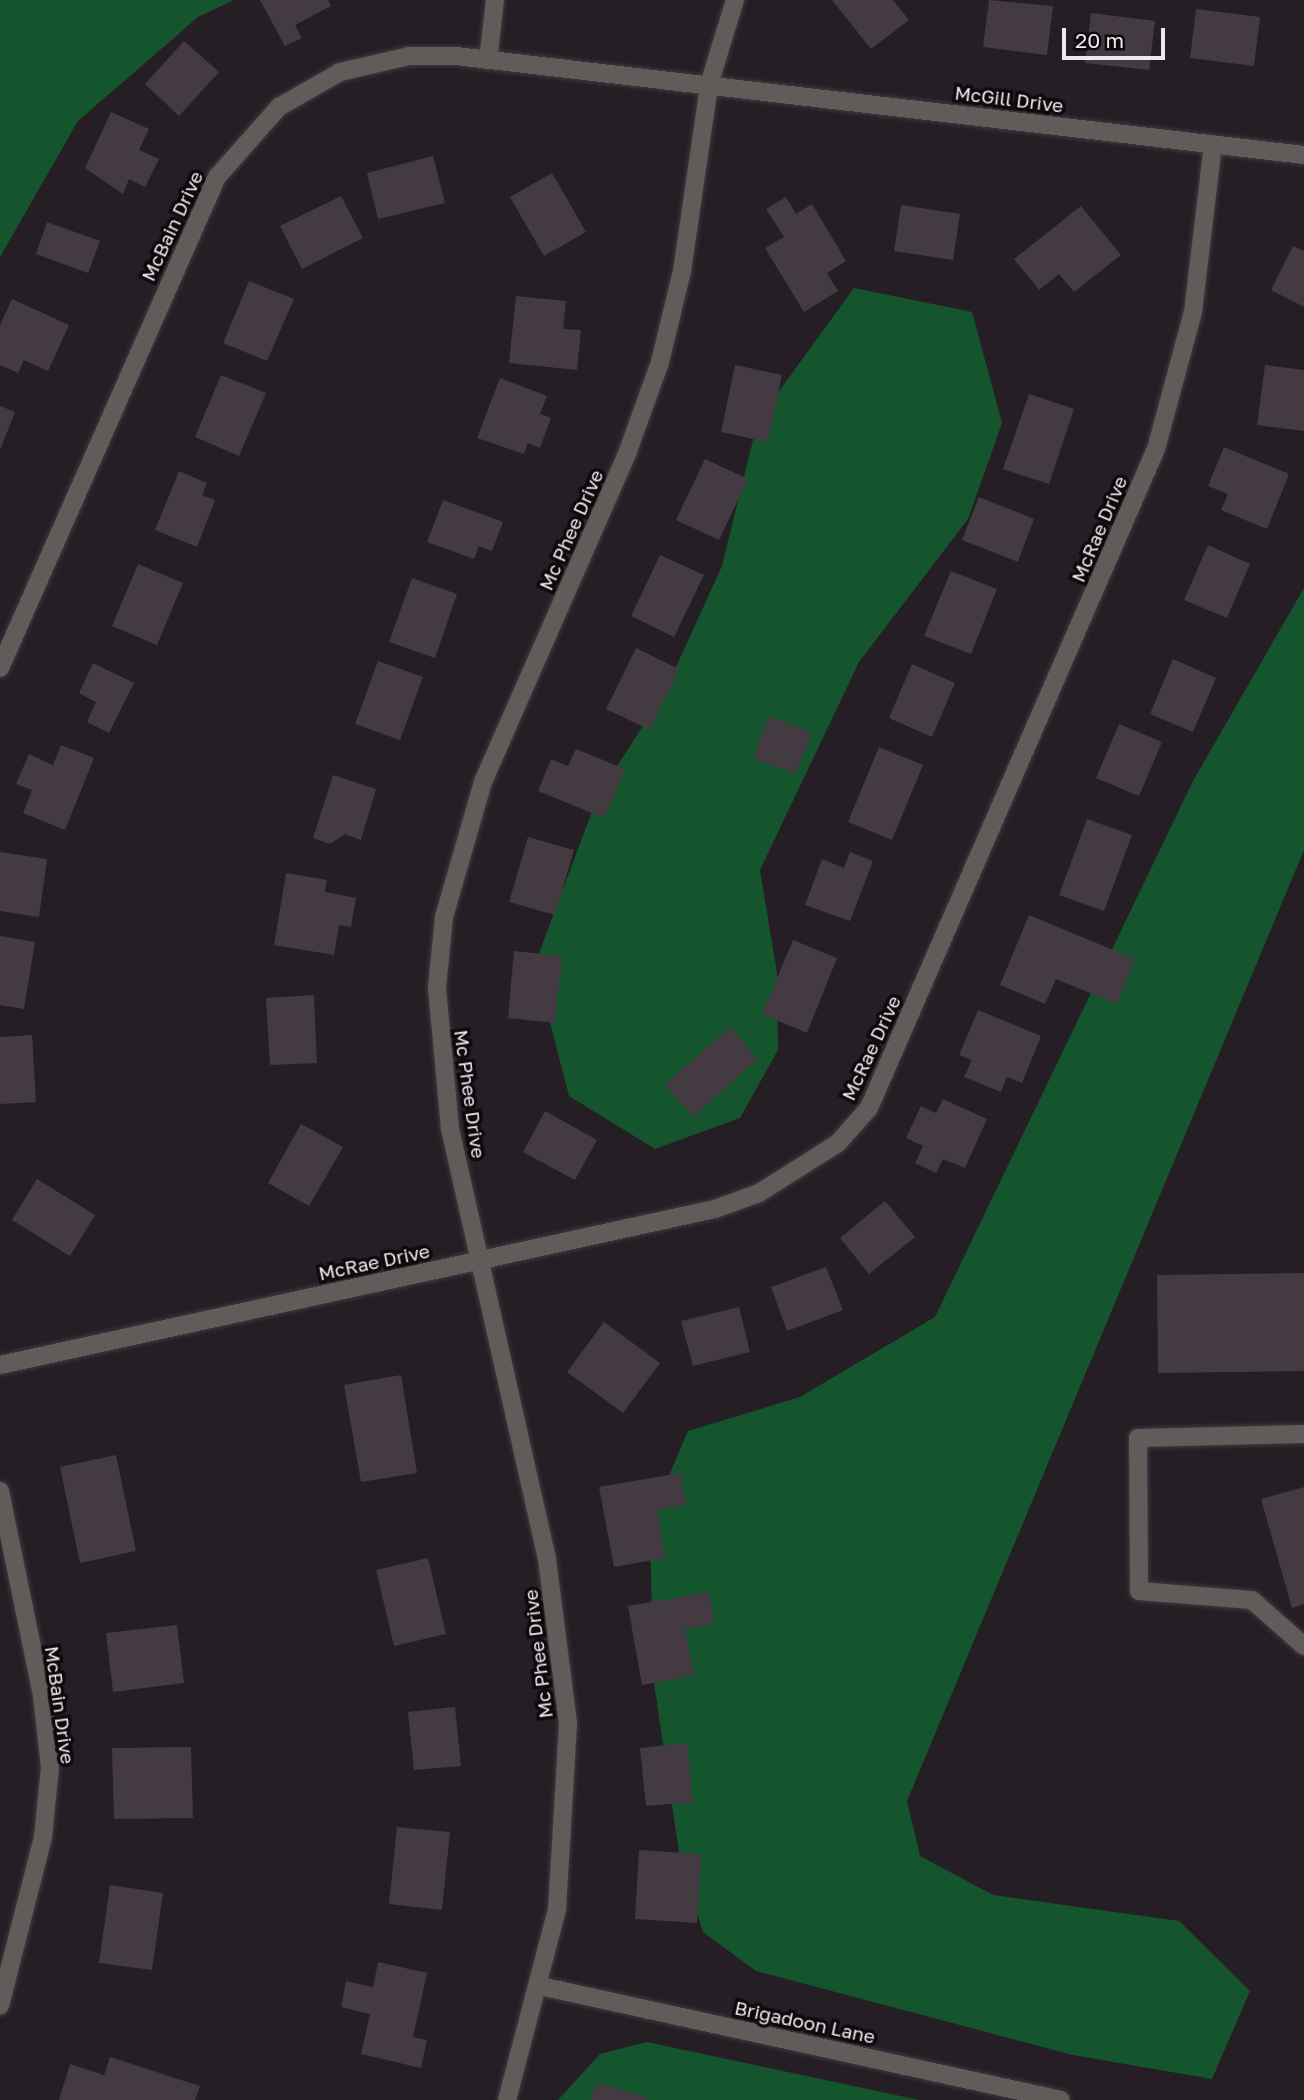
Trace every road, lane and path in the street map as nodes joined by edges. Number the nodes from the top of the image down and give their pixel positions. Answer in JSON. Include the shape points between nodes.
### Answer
{"nodes":[{"id":1,"x":495,"y":0,"type":"edge"},
{"id":2,"x":736,"y":0,"type":"edge"},
{"id":3,"x":488,"y":60,"type":"junction"},
{"id":4,"x":709,"y":85,"type":"junction"},
{"id":5,"x":1213,"y":144,"type":"junction"},
{"id":6,"x":1304,"y":155,"type":"edge"},
{"id":7,"x":0,"y":668,"type":"edge"},
{"id":8,"x":481,"y":1261,"type":"junction"},
{"id":9,"x":0,"y":1365,"type":"edge"},
{"id":10,"x":1304,"y":1434,"type":"edge"},
{"id":11,"x":0,"y":1491,"type":"edge"},
{"id":12,"x":1304,"y":1646,"type":"edge"},
{"id":13,"x":540,"y":1986,"type":"junction"},
{"id":14,"x":0,"y":2006,"type":"edge"},
{"id":15,"x":1042,"y":2098,"type":"edge"},
{"id":16,"x":507,"y":2100,"type":"edge"},
{"id":17,"x":1060,"y":2100,"type":"edge"}],
"edges":[{"from":1,"to":3,"type":"street"},
{"from":2,"to":4,"type":"street","name":"Mc Phee Drive"},
{"from":3,"to":4,"type":"street","name":"McBain Drive"},
{"from":3,"to":7,"type":"street","name":"McBain Drive","via":[[409,56],[340,72],[279,107],[244,139],[205,202]]},
{"from":4,"to":5,"type":"street","name":"McGill Drive"},
{"from":4,"to":8,"type":"street","name":"Mc Phee Drive","via":[[682,271],[660,362],[628,451],[483,782],[444,917],[439,1058]]},
{"from":5,"to":6,"type":"street","name":"McGill Drive"},
{"from":5,"to":8,"type":"street","name":"McRae Drive","via":[[1194,312],[1156,449],[869,1108],[838,1143],[759,1193],[715,1209]]},
{"from":8,"to":9,"type":"street","name":"McRae Drive"},
{"from":8,"to":13,"type":"street","name":"Mc Phee Drive","via":[[563,1652],[567,1817]]},
{"from":10,"to":12,"type":"street","via":[[1139,1438],[1139,1591],[1252,1600]]},
{"from":11,"to":14,"type":"street","name":"McBain Drive","via":[[42,1696],[50,1767],[43,1837]]},
{"from":13,"to":15,"type":"street","name":"Brigadoon Lane"},
{"from":13,"to":16,"type":"street","name":"Mc Phee Drive"},
{"from":15,"to":17,"type":"street","name":"Brigadoon Lane"}]}
